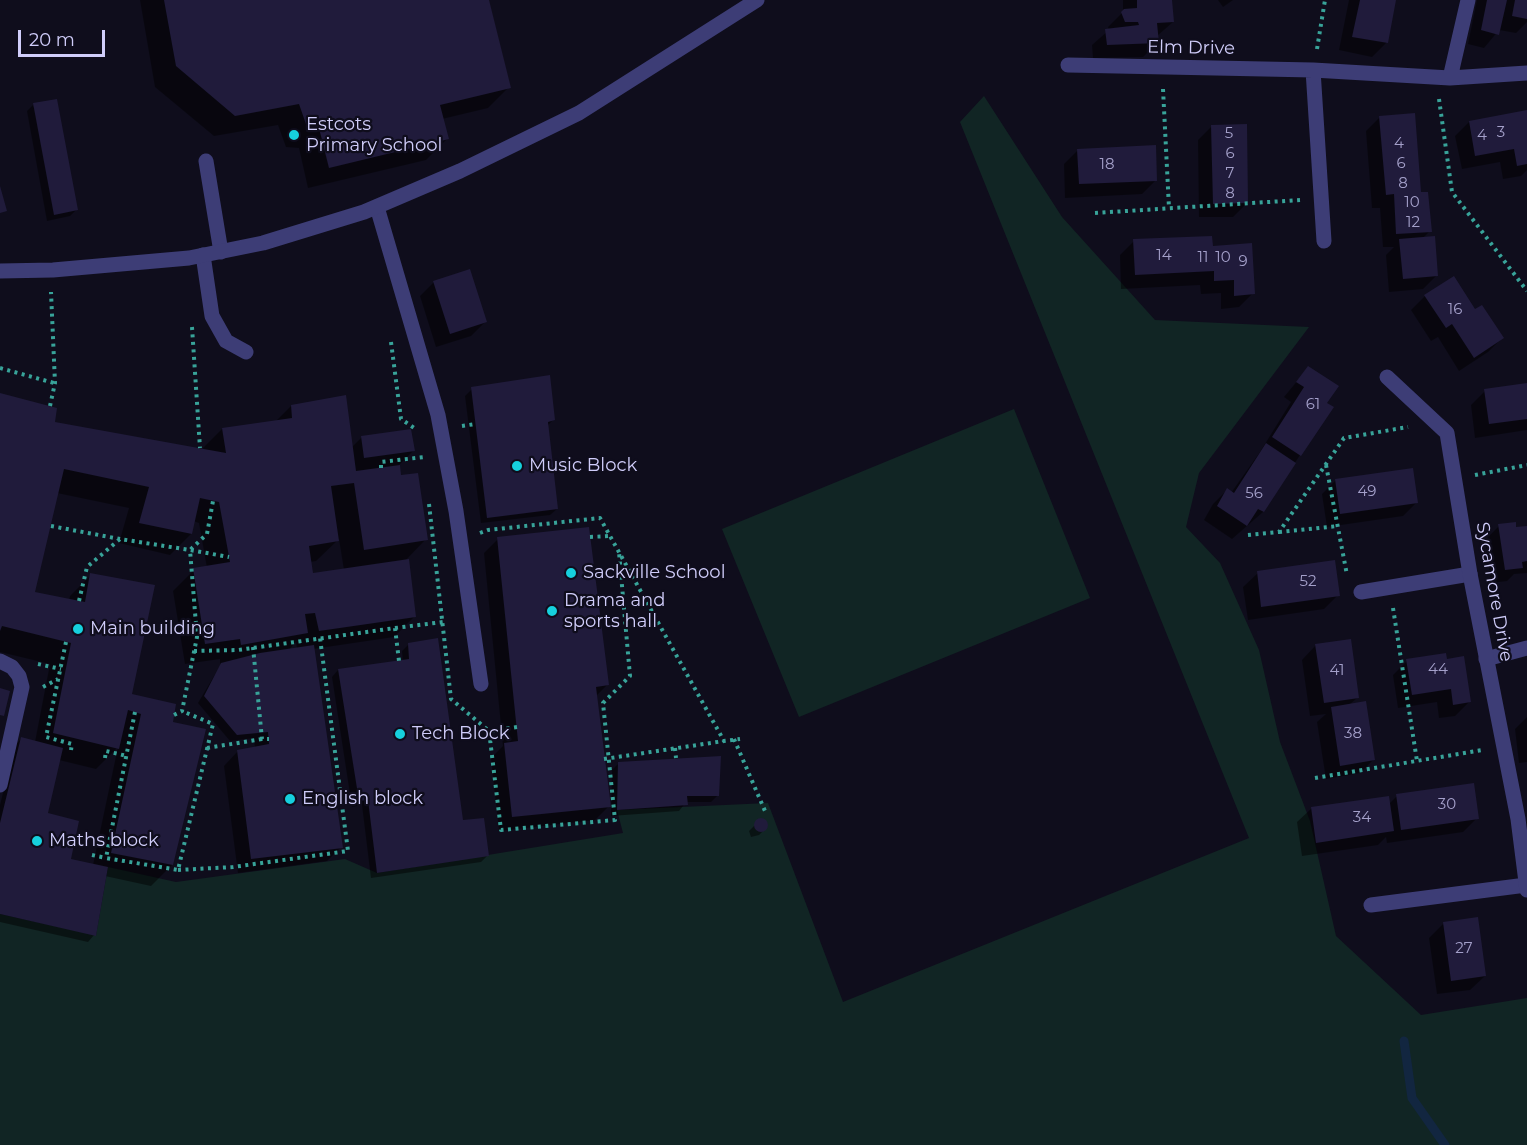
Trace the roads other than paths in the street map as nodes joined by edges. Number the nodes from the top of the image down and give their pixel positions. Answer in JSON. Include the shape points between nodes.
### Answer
{"nodes":[{"id":1,"x":757,"y":0,"type":"edge"},
{"id":2,"x":1468,"y":0,"type":"edge"},
{"id":3,"x":1068,"y":65,"type":"dead end"},
{"id":4,"x":1313,"y":70,"type":"junction"},
{"id":5,"x":1527,"y":73,"type":"edge"},
{"id":6,"x":1443,"y":78,"type":"junction"},
{"id":7,"x":206,"y":161,"type":"dead end"},
{"id":8,"x":377,"y":207,"type":"junction"},
{"id":9,"x":1324,"y":241,"type":"dead end"},
{"id":10,"x":221,"y":252,"type":"junction"},
{"id":11,"x":203,"y":255,"type":"junction"},
{"id":12,"x":0,"y":271,"type":"edge"},
{"id":13,"x":246,"y":352,"type":"dead end"},
{"id":14,"x":1387,"y":376,"type":"dead end"},
{"id":15,"x":1470,"y":574,"type":"junction"},
{"id":16,"x":1361,"y":592,"type":"road end"},
{"id":17,"x":1527,"y":648,"type":"edge"},
{"id":18,"x":1486,"y":659,"type":"junction"},
{"id":19,"x":0,"y":660,"type":"edge"},
{"id":20,"x":481,"y":684,"type":"dead end"},
{"id":21,"x":0,"y":785,"type":"edge"},
{"id":22,"x":1523,"y":818,"type":"edge"},
{"id":23,"x":1527,"y":888,"type":"edge"},
{"id":24,"x":1371,"y":905,"type":"dead end"}],
"edges":[{"from":1,"to":8,"type":"street","via":[[579,114]]},
{"from":2,"to":6,"type":"street"},
{"from":3,"to":4,"type":"street","name":"Elm Drive"},
{"from":4,"to":6,"type":"street","name":"Elm Drive"},
{"from":4,"to":9,"type":"street"},
{"from":5,"to":6,"type":"street","name":"Elm Drive"},
{"from":7,"to":10,"type":"street"},
{"from":8,"to":10,"type":"street"},
{"from":8,"to":20,"type":"street","via":[[438,415]]},
{"from":10,"to":11,"type":"street"},
{"from":11,"to":12,"type":"street","via":[[53,270]]},
{"from":11,"to":13,"type":"street","via":[[212,316],[226,341]]},
{"from":14,"to":15,"type":"street","name":"Sycamore Drive","via":[[1447,433]]},
{"from":15,"to":16,"type":"street"},
{"from":15,"to":18,"type":"street","name":"Sycamore Drive"},
{"from":17,"to":18,"type":"street"},
{"from":18,"to":22,"type":"street","name":"Sycamore Drive"},
{"from":19,"to":21,"type":"street","via":[[12,667],[22,687]]},
{"from":22,"to":23,"type":"street","name":"Sycamore Drive"},
{"from":23,"to":24,"type":"street"}]}
